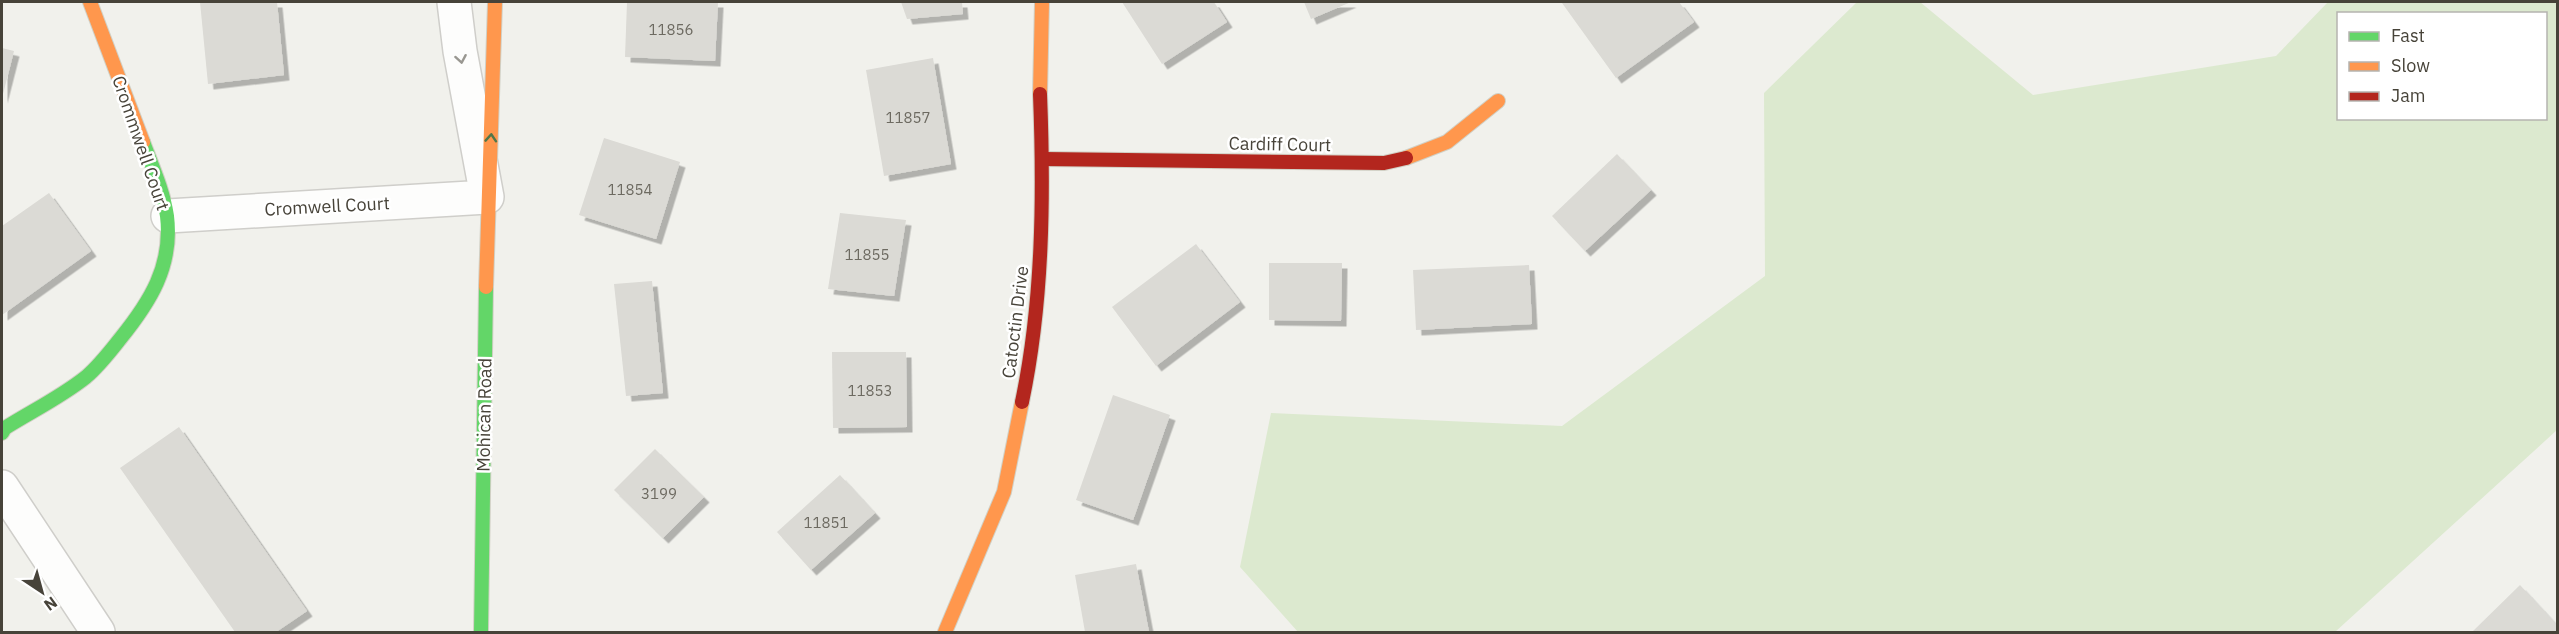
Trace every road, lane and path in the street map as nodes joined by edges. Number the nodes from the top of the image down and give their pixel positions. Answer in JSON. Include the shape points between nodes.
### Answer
{"nodes":[{"id":1,"x":90,"y":2,"type":"edge"},
{"id":2,"x":454,"y":2,"type":"edge"},
{"id":3,"x":495,"y":2,"type":"edge"},
{"id":4,"x":1042,"y":2,"type":"edge"},
{"id":5,"x":1498,"y":101,"type":"dead end"},
{"id":6,"x":1043,"y":159,"type":"junction"},
{"id":7,"x":487,"y":197,"type":"junction"},
{"id":8,"x":168,"y":216,"type":"junction"},
{"id":9,"x":2,"y":433,"type":"edge"},
{"id":10,"x":2,"y":487,"type":"edge"},
{"id":11,"x":98,"y":633,"type":"edge"},
{"id":12,"x":481,"y":633,"type":"edge"},
{"id":13,"x":945,"y":633,"type":"edge"}],
"edges":[{"from":1,"to":8,"type":"street","name":"Crommwell Court"},
{"from":2,"to":7,"type":"street","name":"Mohican Road","one_way":true,"via":[[459,51]]},
{"from":7,"to":3,"type":"street","name":"Mohican Road","one_way":true},
{"from":4,"to":6,"type":"street","name":"Catoctin Drive"},
{"from":5,"to":6,"type":"street","name":"Cardiff Court","via":[[1457,138],[1422,155],[1384,163]]},
{"from":6,"to":13,"type":"street","name":"Catoctin Drive","via":[[1040,266],[1027,380],[1004,492]]},
{"from":7,"to":8,"type":"street","name":"Cromwell Court"},
{"from":7,"to":12,"type":"street","name":"Mohican Road"},
{"from":8,"to":9,"type":"street","name":"Crommwell Court","via":[[168,246],[160,281],[147,308],[93,370]]},
{"from":10,"to":11,"type":"street"}]}
